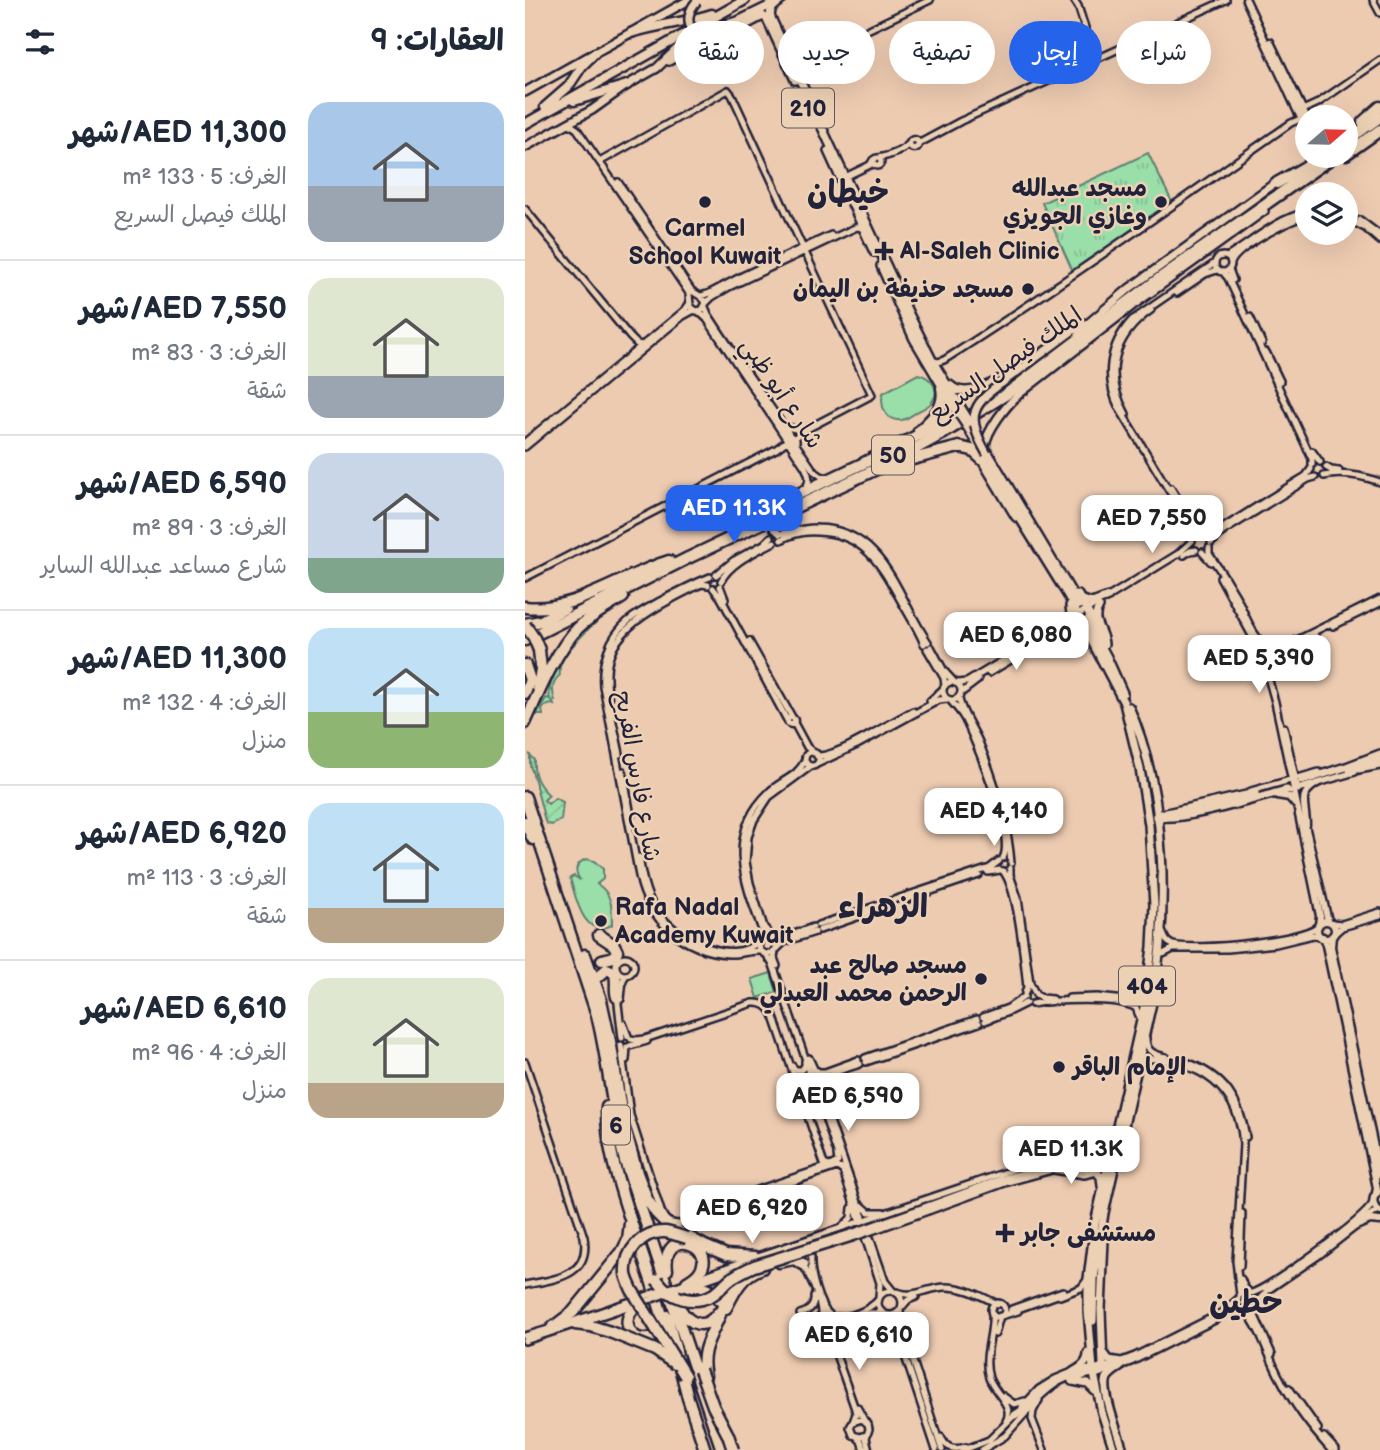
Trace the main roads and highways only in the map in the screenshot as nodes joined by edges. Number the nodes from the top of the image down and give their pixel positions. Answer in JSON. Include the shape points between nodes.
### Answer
{"nodes":[{"id":1,"x":695,"y":0,"type":"edge"},
{"id":2,"x":736,"y":0,"type":"edge"},
{"id":3,"x":747,"y":0,"type":"edge"},
{"id":4,"x":782,"y":0,"type":"edge"},
{"id":5,"x":1248,"y":0,"type":"edge"},
{"id":6,"x":764,"y":12,"type":"junction"},
{"id":7,"x":712,"y":14,"type":"junction"},
{"id":8,"x":714,"y":21,"type":"edge"},
{"id":9,"x":738,"y":21,"type":"edge"},
{"id":10,"x":773,"y":27,"type":"junction"},
{"id":11,"x":631,"y":33,"type":"junction"},
{"id":12,"x":778,"y":35,"type":"edge"},
{"id":13,"x":778,"y":38,"type":"edge"},
{"id":14,"x":1270,"y":48,"type":"junction"},
{"id":15,"x":674,"y":52,"type":"edge"},
{"id":16,"x":595,"y":53,"type":"junction"},
{"id":17,"x":657,"y":68,"type":"junction"},
{"id":18,"x":799,"y":84,"type":"edge"},
{"id":19,"x":627,"y":85,"type":"junction"},
{"id":20,"x":525,"y":92,"type":"edge"},
{"id":21,"x":1297,"y":105,"type":"edge"},
{"id":22,"x":1297,"y":105,"type":"edge"},
{"id":23,"x":1380,"y":109,"type":"edge"},
{"id":24,"x":544,"y":111,"type":"junction"},
{"id":25,"x":1380,"y":117,"type":"edge"},
{"id":26,"x":525,"y":118,"type":"edge"},
{"id":27,"x":525,"y":124,"type":"edge"},
{"id":28,"x":1380,"y":124,"type":"edge"},
{"id":29,"x":1358,"y":126,"type":"edge"},
{"id":30,"x":1380,"y":130,"type":"edge"},
{"id":31,"x":1358,"y":131,"type":"edge"},
{"id":32,"x":1358,"y":140,"type":"edge"},
{"id":33,"x":1358,"y":146,"type":"edge"},
{"id":34,"x":525,"y":147,"type":"edge"},
{"id":35,"x":829,"y":147,"type":"junction"},
{"id":36,"x":1300,"y":168,"type":"edge"},
{"id":37,"x":1303,"y":168,"type":"edge"},
{"id":38,"x":1316,"y":168,"type":"edge"},
{"id":39,"x":1326,"y":168,"type":"edge"},
{"id":40,"x":1312,"y":171,"type":"junction"},
{"id":41,"x":1276,"y":183,"type":"joint"},
{"id":42,"x":852,"y":198,"type":"junction"},
{"id":43,"x":1265,"y":211,"type":"junction"},
{"id":44,"x":872,"y":242,"type":"junction"},
{"id":45,"x":1160,"y":278,"type":"junction"},
{"id":46,"x":1109,"y":304,"type":"junction"},
{"id":47,"x":1132,"y":306,"type":"junction"},
{"id":48,"x":1079,"y":334,"type":"junction"},
{"id":49,"x":919,"y":335,"type":"junction"},
{"id":50,"x":1044,"y":351,"type":"junction"},
{"id":51,"x":921,"y":352,"type":"junction"},
{"id":52,"x":1042,"y":375,"type":"junction"},
{"id":53,"x":943,"y":384,"type":"junction"},
{"id":54,"x":1005,"y":395,"type":"junction"},
{"id":55,"x":961,"y":412,"type":"junction"},
{"id":56,"x":898,"y":447,"type":"junction"},
{"id":57,"x":986,"y":451,"type":"junction"},
{"id":58,"x":887,"y":464,"type":"junction"},
{"id":59,"x":809,"y":502,"type":"junction"},
{"id":60,"x":1024,"y":518,"type":"junction"},
{"id":61,"x":738,"y":529,"type":"junction"},
{"id":62,"x":729,"y":539,"type":"junction"},
{"id":63,"x":688,"y":558,"type":"junction"},
{"id":64,"x":669,"y":561,"type":"junction"},
{"id":65,"x":1062,"y":586,"type":"junction"},
{"id":66,"x":603,"y":588,"type":"junction"},
{"id":67,"x":636,"y":589,"type":"junction"},
{"id":68,"x":1108,"y":597,"type":"road end"},
{"id":69,"x":1078,"y":603,"type":"junction"},
{"id":70,"x":525,"y":607,"type":"edge"},
{"id":71,"x":1099,"y":607,"type":"road end"},
{"id":72,"x":1084,"y":616,"type":"junction"},
{"id":73,"x":1068,"y":621,"type":"road end"},
{"id":74,"x":525,"y":625,"type":"edge"},
{"id":75,"x":1055,"y":634,"type":"road end"},
{"id":76,"x":525,"y":635,"type":"edge"},
{"id":77,"x":1089,"y":635,"type":"junction"},
{"id":78,"x":525,"y":640,"type":"edge"},
{"id":79,"x":1104,"y":644,"type":"junction"},
{"id":80,"x":525,"y":647,"type":"edge"},
{"id":81,"x":525,"y":665,"type":"edge"},
{"id":82,"x":1122,"y":692,"type":"junction"},
{"id":83,"x":525,"y":693,"type":"edge"},
{"id":84,"x":1124,"y":703,"type":"junction"},
{"id":85,"x":527,"y":719,"type":"edge"},
{"id":86,"x":1380,"y":757,"type":"edge"},
{"id":87,"x":1139,"y":763,"type":"junction"},
{"id":88,"x":1316,"y":784,"type":"road end"},
{"id":89,"x":525,"y":785,"type":"edge"},
{"id":90,"x":1293,"y":785,"type":"junction"},
{"id":91,"x":1277,"y":795,"type":"road end"},
{"id":92,"x":525,"y":797,"type":"edge"},
{"id":93,"x":1154,"y":799,"type":"junction"},
{"id":94,"x":1217,"y":805,"type":"junction"},
{"id":95,"x":1199,"y":806,"type":"junction"},
{"id":96,"x":1297,"y":808,"type":"junction"},
{"id":97,"x":528,"y":812,"type":"edge"},
{"id":98,"x":1156,"y":817,"type":"junction"},
{"id":99,"x":1172,"y":818,"type":"junction"},
{"id":100,"x":530,"y":824,"type":"edge"},
{"id":101,"x":1306,"y":827,"type":"junction"},
{"id":102,"x":533,"y":839,"type":"junction"},
{"id":103,"x":1161,"y":851,"type":"junction"},
{"id":104,"x":1154,"y":894,"type":"junction"},
{"id":105,"x":1330,"y":922,"type":"junction"},
{"id":106,"x":1319,"y":926,"type":"junction"},
{"id":107,"x":599,"y":934,"type":"dead end"},
{"id":108,"x":1333,"y":935,"type":"junction"},
{"id":109,"x":1322,"y":937,"type":"junction"},
{"id":110,"x":581,"y":945,"type":"junction"},
{"id":111,"x":602,"y":960,"type":"junction"},
{"id":112,"x":599,"y":976,"type":"junction"},
{"id":113,"x":597,"y":987,"type":"junction"},
{"id":114,"x":617,"y":997,"type":"road end"},
{"id":115,"x":1136,"y":1075,"type":"junction"},
{"id":116,"x":607,"y":1107,"type":"junction"},
{"id":117,"x":1117,"y":1129,"type":"junction"},
{"id":118,"x":1372,"y":1135,"type":"junction"},
{"id":119,"x":1120,"y":1143,"type":"junction"},
{"id":120,"x":630,"y":1147,"type":"junction"},
{"id":121,"x":612,"y":1158,"type":"junction"},
{"id":122,"x":1080,"y":1158,"type":"road end"},
{"id":123,"x":1380,"y":1161,"type":"edge"},
{"id":124,"x":1062,"y":1166,"type":"joint"},
{"id":125,"x":635,"y":1167,"type":"junction"},
{"id":126,"x":1107,"y":1167,"type":"junction"},
{"id":127,"x":1380,"y":1175,"type":"edge"},
{"id":128,"x":1103,"y":1192,"type":"junction"},
{"id":129,"x":1378,"y":1192,"type":"edge"},
{"id":130,"x":1106,"y":1205,"type":"junction"},
{"id":131,"x":627,"y":1208,"type":"junction"},
{"id":132,"x":1380,"y":1211,"type":"edge"},
{"id":133,"x":1380,"y":1221,"type":"edge"},
{"id":134,"x":1356,"y":1226,"type":"road end"},
{"id":135,"x":643,"y":1230,"type":"junction"},
{"id":136,"x":705,"y":1246,"type":"junction"},
{"id":137,"x":755,"y":1262,"type":"junction"},
{"id":138,"x":803,"y":1264,"type":"road end"},
{"id":139,"x":655,"y":1266,"type":"junction"},
{"id":140,"x":667,"y":1270,"type":"junction"},
{"id":141,"x":1063,"y":1292,"type":"dead end"},
{"id":142,"x":648,"y":1298,"type":"road end"},
{"id":143,"x":1091,"y":1303,"type":"junction"},
{"id":144,"x":1009,"y":1307,"type":"road end"},
{"id":145,"x":679,"y":1314,"type":"junction"},
{"id":146,"x":575,"y":1324,"type":"road end"},
{"id":147,"x":714,"y":1327,"type":"junction"},
{"id":148,"x":552,"y":1328,"type":"road end"},
{"id":149,"x":692,"y":1341,"type":"junction"},
{"id":150,"x":1090,"y":1342,"type":"junction"},
{"id":151,"x":1103,"y":1351,"type":"junction"},
{"id":152,"x":696,"y":1358,"type":"junction"},
{"id":153,"x":1097,"y":1371,"type":"junction"},
{"id":154,"x":703,"y":1374,"type":"junction"},
{"id":155,"x":1072,"y":1376,"type":"junction"},
{"id":156,"x":685,"y":1379,"type":"junction"},
{"id":157,"x":1100,"y":1390,"type":"dead end"},
{"id":158,"x":1100,"y":1402,"type":"junction"},
{"id":159,"x":1015,"y":1415,"type":"road end"},
{"id":160,"x":711,"y":1450,"type":"edge"},
{"id":161,"x":722,"y":1450,"type":"edge"},
{"id":162,"x":731,"y":1450,"type":"edge"},
{"id":163,"x":1119,"y":1450,"type":"edge"}],
"edges":[{"from":1,"to":6,"type":"main road","bridge":true,"via":[[689,24],[703,38],[718,36]]},
{"from":1,"to":11,"type":"main road"},
{"from":2,"to":7,"type":"highway"},
{"from":3,"to":8,"type":"highway"},
{"from":3,"to":24,"type":"highway"},
{"from":4,"to":6,"type":"main road"},
{"from":4,"to":10,"type":"main road","via":[[770,11]]},
{"from":5,"to":14,"type":"main road"},
{"from":6,"to":9,"type":"main road"},
{"from":6,"to":10,"type":"main road","number":"210"},
{"from":6,"to":17,"type":"main road"},
{"from":7,"to":11,"type":"highway"},
{"from":7,"to":24,"type":"highway"},
{"from":10,"to":12,"type":"main road","number":"210"},
{"from":10,"to":13,"type":"main road","number":"210"},
{"from":11,"to":16,"type":"main road"},
{"from":14,"to":21,"type":"main road","via":[[1283,64]]},
{"from":14,"to":22,"type":"main road"},
{"from":15,"to":17,"type":"main road"},
{"from":16,"to":20,"type":"main road"},
{"from":16,"to":24,"type":"highway"},
{"from":17,"to":19,"type":"main road"},
{"from":18,"to":35,"type":"main road","number":"210"},
{"from":19,"to":24,"type":"highway"},
{"from":19,"to":34,"type":"main road"},
{"from":23,"to":29,"type":"highway"},
{"from":24,"to":26,"type":"highway"},
{"from":24,"to":27,"type":"highway"},
{"from":25,"to":31,"type":"highway"},
{"from":28,"to":32,"type":"highway"},
{"from":30,"to":33,"type":"highway"},
{"from":35,"to":42,"type":"main road","number":"210"},
{"from":35,"to":42,"type":"main road","number":"210"},
{"from":36,"to":41,"type":"highway"},
{"from":37,"to":48,"type":"highway","name":"الملك فيصل السريع","number":"50"},
{"from":38,"to":40,"type":"highway","name":"الملك فيصل السريع","number":"50"},
{"from":39,"to":43,"type":"highway"},
{"from":40,"to":43,"type":"highway"},
{"from":40,"to":45,"type":"highway","name":"الملك فيصل السريع","number":"50"},
{"from":41,"to":46,"type":"main road","name":"الملك فيصل السريع"},
{"from":42,"to":44,"type":"main road","number":"210"},
{"from":42,"to":44,"type":"main road","number":"210"},
{"from":43,"to":47,"type":"main road","name":"الملك فيصل السريع"},
{"from":44,"to":49,"type":"main road","number":"210"},
{"from":44,"to":51,"type":"main road","number":"210"},
{"from":45,"to":47,"type":"highway"},
{"from":45,"to":54,"type":"highway","name":"الملك فيصل السريع","number":"50"},
{"from":46,"to":48,"type":"main road","name":"الملك فيصل السريع"},
{"from":46,"to":50,"type":"main road"},
{"from":47,"to":52,"type":"main road","name":"الملك فيصل السريع"},
{"from":48,"to":55,"type":"highway","name":"الملك فيصل السريع","number":"50","via":[[1039,365]]},
{"from":49,"to":51,"type":"main road"},
{"from":49,"to":53,"type":"main road","number":"210"},
{"from":50,"to":53,"type":"main road","via":[[1007,376],[980,387],[958,391]]},
{"from":50,"to":57,"type":"main road","bridge":true,"via":[[982,399],[974,422]]},
{"from":51,"to":53,"type":"main road","number":"210"},
{"from":52,"to":54,"type":"highway"},
{"from":52,"to":57,"type":"main road","name":"الملك فيصل السريع","via":[[1005,409],[986,440]]},
{"from":53,"to":55,"type":"main road","number":"210"},
{"from":53,"to":56,"type":"highway","via":[[937,411]]},
{"from":54,"to":58,"type":"highway","name":"الملك فيصل السريع","number":"50"},
{"from":55,"to":56,"type":"highway"},
{"from":55,"to":57,"type":"main road","number":"404"},
{"from":55,"to":60,"type":"main road","number":"404"},
{"from":55,"to":61,"type":"highway","name":"الملك فيصل السريع","number":"50","via":[[895,454]]},
{"from":56,"to":61,"type":"highway","via":[[802,492]]},
{"from":57,"to":60,"type":"main road","number":"404"},
{"from":58,"to":59,"type":"highway","name":"الملك فيصل السريع","number":"50"},
{"from":58,"to":60,"type":"highway","via":[[959,447],[970,449],[982,458]]},
{"from":59,"to":62,"type":"highway","name":"الملك فيصل السريع","number":"50"},
{"from":59,"to":62,"type":"highway","via":[[776,535],[764,527]]},
{"from":60,"to":65,"type":"main road","number":"404"},
{"from":60,"to":69,"type":"main road"},
{"from":61,"to":64,"type":"highway","name":"الملك فيصل السريع","number":"50"},
{"from":62,"to":63,"type":"highway","name":"الملك فيصل السريع","number":"50"},
{"from":63,"to":67,"type":"highway"},
{"from":63,"to":78,"type":"highway","name":"الملك فيصل السريع","number":"50"},
{"from":64,"to":66,"type":"highway"},
{"from":64,"to":76,"type":"highway","name":"الملك فيصل السريع","number":"50"},
{"from":65,"to":72,"type":"main road","number":"404"},
{"from":65,"to":73,"type":"main road","via":[[1071,609]]},
{"from":66,"to":70,"type":"highway","via":[[553,607]]},
{"from":66,"to":74,"type":"highway"},
{"from":67,"to":80,"type":"highway"},
{"from":67,"to":85,"type":"highway","via":[[572,635]]},
{"from":68,"to":69,"type":"main road"},
{"from":69,"to":72,"type":"main road"},
{"from":71,"to":79,"type":"main road","via":[[1095,618]]},
{"from":72,"to":77,"type":"main road","number":"404"},
{"from":72,"to":79,"type":"main road"},
{"from":72,"to":82,"type":"main road"},
{"from":72,"to":84,"type":"main road","number":"404"},
{"from":74,"to":85,"type":"highway","bridge":true,"via":[[539,650],[541,669]]},
{"from":75,"to":77,"type":"main road","via":[[1076,625]]},
{"from":77,"to":84,"type":"main road","number":"404"},
{"from":79,"to":82,"type":"main road"},
{"from":81,"to":83,"type":"highway","via":[[530,680]]},
{"from":82,"to":93,"type":"main road","number":"404","via":[[1143,744]]},
{"from":84,"to":87,"type":"main road","number":"404"},
{"from":86,"to":90,"type":"main road"},
{"from":87,"to":98,"type":"main road"},
{"from":87,"to":104,"type":"main road","number":"404"},
{"from":88,"to":101,"type":"main road","via":[[1304,796]]},
{"from":89,"to":97,"type":"highway"},
{"from":90,"to":94,"type":"main road"},
{"from":90,"to":96,"type":"main road"},
{"from":90,"to":101,"type":"main road"},
{"from":91,"to":96,"type":"main road","via":[[1289,796]]},
{"from":92,"to":97,"type":"highway","number":"6"},
{"from":93,"to":95,"type":"main road","via":[[1165,810]]},
{"from":93,"to":98,"type":"main road","number":"404"},
{"from":94,"to":95,"type":"main road"},
{"from":94,"to":99,"type":"main road"},
{"from":95,"to":98,"type":"main road"},
{"from":96,"to":106,"type":"main road"},
{"from":97,"to":100,"type":"highway","number":"6"},
{"from":97,"to":102,"type":"highway","number":"6"},
{"from":98,"to":99,"type":"main road"},
{"from":98,"to":103,"type":"main road","number":"404"},
{"from":98,"to":104,"type":"main road"},
{"from":99,"to":103,"type":"main road","via":[[1160,827]]},
{"from":100,"to":102,"type":"highway"},
{"from":100,"to":110,"type":"highway","via":[[540,834]]},
{"from":100,"to":135,"type":"highway","number":"6","via":[[597,1015],[620,1143]]},
{"from":101,"to":105,"type":"main road"},
{"from":102,"to":116,"type":"highway","number":"6","via":[[589,1007]]},
{"from":103,"to":115,"type":"main road","number":"404","via":[[1158,966]]},
{"from":104,"to":117,"type":"main road","number":"404","via":[[1147,985]]},
{"from":105,"to":106,"type":"main road"},
{"from":105,"to":108,"type":"main road","via":[[1335,928]]},
{"from":106,"to":109,"type":"main road"},
{"from":107,"to":111,"type":"highway","via":[[617,951],[614,957]]},
{"from":108,"to":109,"type":"main road"},
{"from":108,"to":118,"type":"main road","via":[[1331,947]]},
{"from":109,"to":129,"type":"main road"},
{"from":110,"to":111,"type":"highway"},
{"from":110,"to":113,"type":"highway"},
{"from":111,"to":112,"type":"highway","via":[[620,968],[606,966]]},
{"from":112,"to":113,"type":"highway"},
{"from":112,"to":114,"type":"highway","via":[[607,969],[614,972]]},
{"from":113,"to":120,"type":"highway"},
{"from":115,"to":119,"type":"main road","number":"404"},
{"from":115,"to":126,"type":"main road","via":[[1113,1162]]},
{"from":116,"to":121,"type":"highway"},
{"from":116,"to":139,"type":"highway","number":"6"},
{"from":117,"to":122,"type":"main road","via":[[1105,1154]]},
{"from":117,"to":126,"type":"main road","number":"404"},
{"from":118,"to":123,"type":"main road"},
{"from":118,"to":127,"type":"main road"},
{"from":119,"to":130,"type":"main road","number":"404"},
{"from":119,"to":151,"type":"main road","via":[[1104,1227]]},
{"from":120,"to":125,"type":"highway"},
{"from":120,"to":135,"type":"highway"},
{"from":121,"to":131,"type":"highway"},
{"from":121,"to":135,"type":"highway"},
{"from":124,"to":128,"type":"main road","via":[[1097,1171]]},
{"from":124,"to":137,"type":"highway","bridge":true,"via":[[1043,1165],[853,1235]]},
{"from":125,"to":136,"type":"highway","via":[[656,1213]]},
{"from":125,"to":140,"type":"highway"},
{"from":126,"to":128,"type":"main road","number":"404"},
{"from":126,"to":130,"type":"main road"},
{"from":128,"to":143,"type":"main road","number":"404","via":[[1092,1240]]},
{"from":129,"to":132,"type":"main road","via":[[1373,1203]]},
{"from":130,"to":143,"type":"main road","number":"404"},
{"from":131,"to":142,"type":"highway","via":[[663,1319],[657,1336],[645,1340],[633,1336],[627,1322],[630,1311]]},
{"from":131,"to":148,"type":"highway","via":[[626,1247],[573,1312]]},
{"from":133,"to":134,"type":"main road"},
{"from":135,"to":137,"type":"highway","bridge":true,"via":[[657,1280],[680,1298],[708,1297]]},
{"from":135,"to":145,"type":"highway","number":"6"},
{"from":136,"to":137,"type":"highway"},
{"from":136,"to":156,"type":"highway","bridge":true,"via":[[666,1232],[653,1233],[634,1247],[626,1265],[632,1290]]},
{"from":137,"to":147,"type":"highway","bridge":true},
{"from":137,"to":147,"type":"highway","via":[[730,1280]]},
{"from":138,"to":147,"type":"highway","via":[[787,1260],[747,1276]]},
{"from":139,"to":156,"type":"highway"},
{"from":139,"to":160,"type":"highway","number":"6"},
{"from":140,"to":145,"type":"highway"},
{"from":140,"to":145,"type":"highway","via":[[673,1247],[684,1242],[695,1246],[703,1263],[688,1284],[715,1292],[720,1305],[712,1320],[699,1324]]},
{"from":141,"to":144,"type":"main road"},
{"from":143,"to":150,"type":"main road","number":"404"},
{"from":143,"to":153,"type":"main road","number":"404"},
{"from":145,"to":149,"type":"highway"},
{"from":145,"to":152,"type":"highway"},
{"from":145,"to":161,"type":"highway","number":"6"},
{"from":146,"to":156,"type":"highway","bridge":true,"via":[[610,1332],[661,1353]]},
{"from":147,"to":154,"type":"highway","via":[[704,1352]]},
{"from":149,"to":152,"type":"highway"},
{"from":149,"to":154,"type":"highway"},
{"from":150,"to":153,"type":"main road","number":"404"},
{"from":150,"to":155,"type":"main road","via":[[1087,1361]]},
{"from":151,"to":153,"type":"main road"},
{"from":151,"to":163,"type":"main road","via":[[1120,1365],[1108,1376],[1106,1386]]},
{"from":152,"to":154,"type":"highway"},
{"from":153,"to":155,"type":"main road"},
{"from":153,"to":158,"type":"main road","number":"404"},
{"from":153,"to":163,"type":"main road","number":"404"},
{"from":154,"to":162,"type":"highway","bridge":true},
{"from":155,"to":158,"type":"main road","via":[[1091,1385]]},
{"from":155,"to":159,"type":"main road","via":[[1051,1385]]},
{"from":156,"to":160,"type":"highway"},
{"from":157,"to":163,"type":"main road"},
{"from":158,"to":163,"type":"main road","number":"404"}]}
